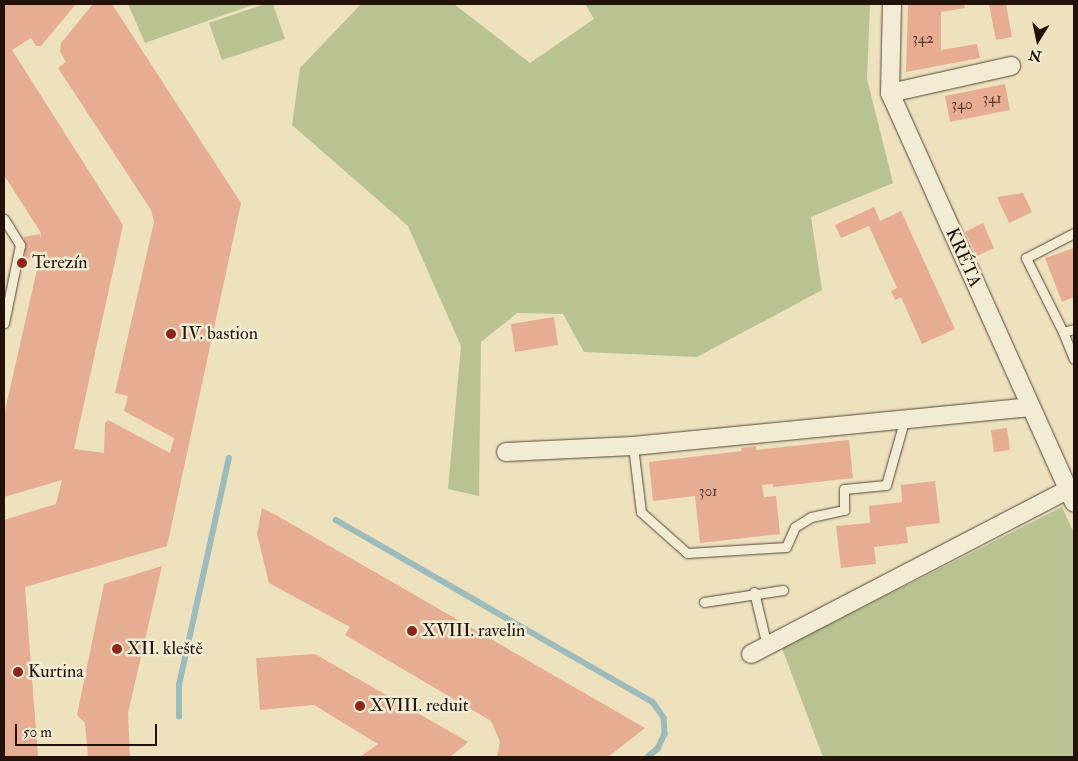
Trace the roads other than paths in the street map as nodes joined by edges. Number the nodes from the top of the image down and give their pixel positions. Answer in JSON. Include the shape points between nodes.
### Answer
{"nodes":[{"id":1,"x":892,"y":4,"type":"edge"},
{"id":2,"x":1011,"y":66,"type":"dead end"},
{"id":3,"x":890,"y":93,"type":"junction"},
{"id":4,"x":4,"y":220,"type":"edge"},
{"id":5,"x":1074,"y":232,"type":"edge"},
{"id":6,"x":4,"y":323,"type":"edge"},
{"id":7,"x":1074,"y":329,"type":"edge"},
{"id":8,"x":1063,"y":332,"type":"junction"},
{"id":9,"x":1074,"y":359,"type":"edge"},
{"id":10,"x":1028,"y":407,"type":"junction"},
{"id":11,"x":905,"y":418,"type":"junction"},
{"id":12,"x":633,"y":446,"type":"junction"},
{"id":13,"x":506,"y":452,"type":"dead end"},
{"id":14,"x":1071,"y":497,"type":"edge"},
{"id":15,"x":783,"y":590,"type":"dead end"},
{"id":16,"x":754,"y":592,"type":"junction"},
{"id":17,"x":704,"y":602,"type":"dead end"},
{"id":18,"x":767,"y":646,"type":"junction"},
{"id":19,"x":750,"y":654,"type":"dead end"}],
"edges":[{"from":1,"to":3,"type":"street","name":"KRÉTA"},
{"from":2,"to":3,"type":"street"},
{"from":3,"to":10,"type":"street","name":"KRÉTA"},
{"from":4,"to":6,"type":"lane","via":[[20,245]]},
{"from":5,"to":8,"type":"lane","via":[[1026,258]]},
{"from":7,"to":8,"type":"lane"},
{"from":8,"to":9,"type":"lane"},
{"from":10,"to":11,"type":"street"},
{"from":10,"to":14,"type":"street","name":"KRÉTA"},
{"from":11,"to":12,"type":"street"},
{"from":11,"to":12,"type":"lane","via":[[886,485],[844,489],[844,510],[811,517],[795,527],[786,547],[687,553],[641,512]]},
{"from":12,"to":13,"type":"street"},
{"from":14,"to":18,"type":"street"},
{"from":15,"to":16,"type":"lane"},
{"from":16,"to":17,"type":"lane"},
{"from":16,"to":18,"type":"lane"},
{"from":18,"to":19,"type":"street"}]}
